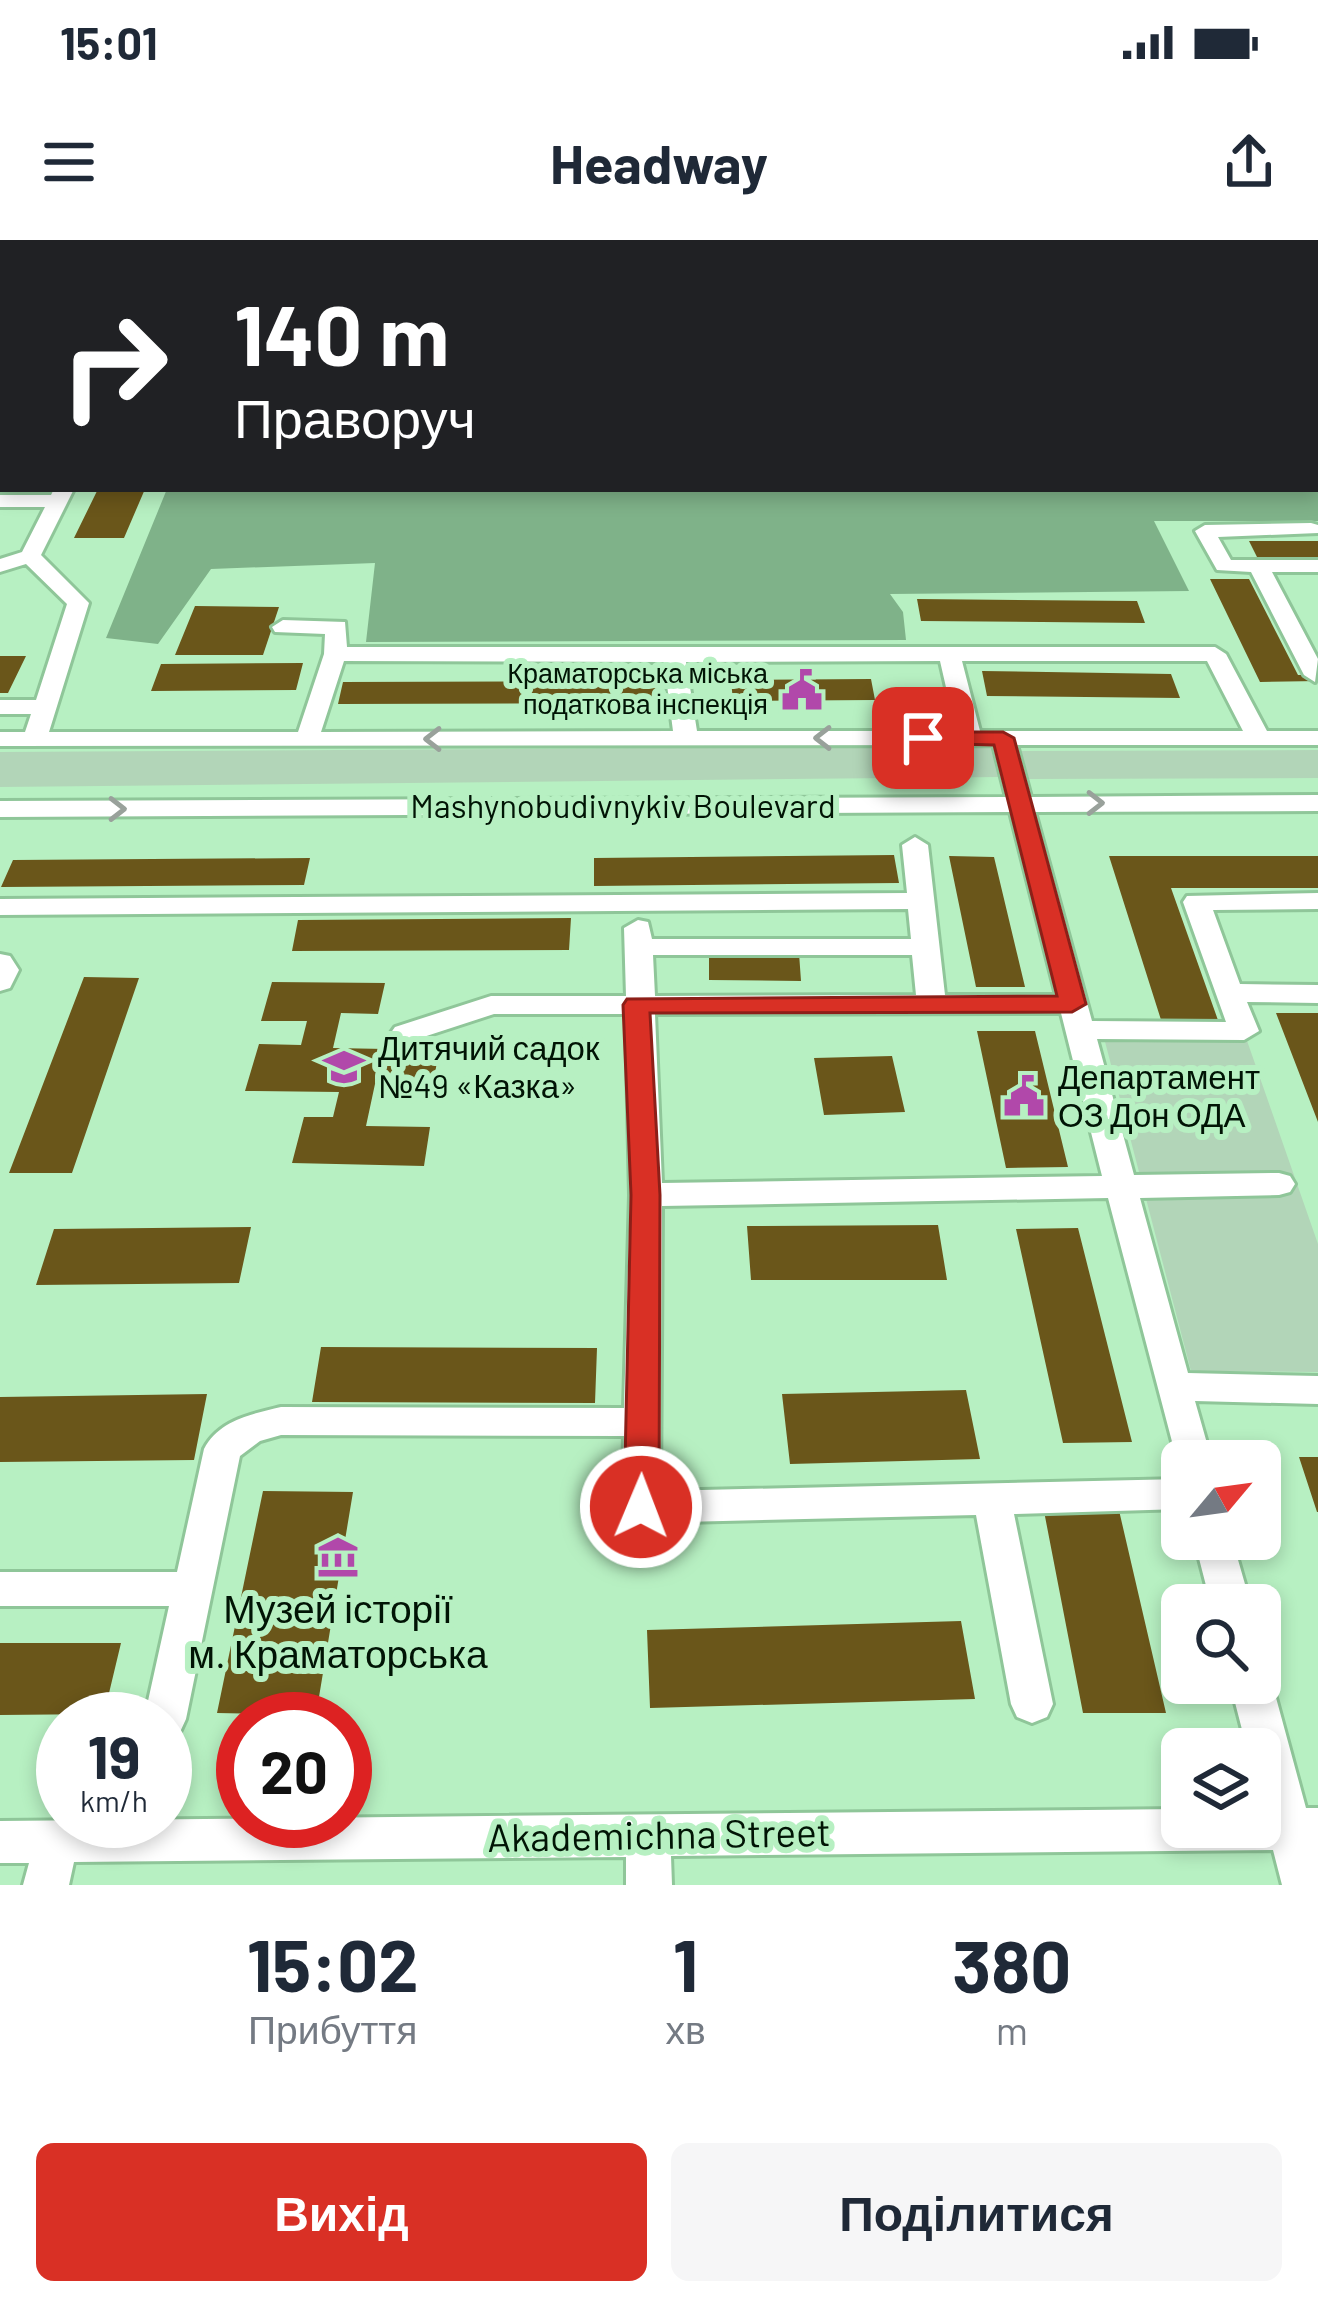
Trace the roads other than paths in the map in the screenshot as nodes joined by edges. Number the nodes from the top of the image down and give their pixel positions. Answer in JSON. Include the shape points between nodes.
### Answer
{"nodes":[{"id":1,"x":60,"y":495,"type":"edge"},
{"id":2,"x":0,"y":501,"type":"edge"},
{"id":3,"x":1311,"y":530,"type":"dead end"},
{"id":4,"x":30,"y":556,"type":"junction"},
{"id":5,"x":0,"y":566,"type":"edge"},
{"id":6,"x":1258,"y":566,"type":"junction"},
{"id":7,"x":1318,"y":566,"type":"edge"},
{"id":8,"x":283,"y":626,"type":"dead end"},
{"id":9,"x":335,"y":654,"type":"junction"},
{"id":10,"x":949,"y":654,"type":"junction"},
{"id":11,"x":674,"y":655,"type":"junction"},
{"id":12,"x":1315,"y":671,"type":"edge"},
{"id":13,"x":0,"y":707,"type":"edge"},
{"id":14,"x":45,"y":707,"type":"junction"},
{"id":15,"x":970,"y":738,"type":"junction"},
{"id":16,"x":1003,"y":738,"type":"junction"},
{"id":17,"x":1259,"y":738,"type":"junction"},
{"id":18,"x":1318,"y":738,"type":"edge"},
{"id":19,"x":0,"y":739,"type":"edge"},
{"id":20,"x":34,"y":739,"type":"junction"},
{"id":21,"x":307,"y":739,"type":"junction"},
{"id":22,"x":686,"y":739,"type":"junction"},
{"id":23,"x":1020,"y":803,"type":"junction"},
{"id":24,"x":1315,"y":809,"type":"edge"},
{"id":25,"x":0,"y":810,"type":"edge"},
{"id":26,"x":915,"y":845,"type":"dead end"},
{"id":27,"x":921,"y":901,"type":"junction"},
{"id":28,"x":1318,"y":901,"type":"edge"},
{"id":29,"x":638,"y":903,"type":"junction"},
{"id":30,"x":0,"y":907,"type":"edge"},
{"id":31,"x":638,"y":946,"type":"junction"},
{"id":32,"x":926,"y":947,"type":"junction"},
{"id":33,"x":1229,"y":993,"type":"junction"},
{"id":34,"x":1318,"y":994,"type":"edge"},
{"id":35,"x":931,"y":1004,"type":"junction"},
{"id":36,"x":637,"y":1005,"type":"junction"},
{"id":37,"x":1076,"y":1017,"type":"junction"},
{"id":38,"x":405,"y":1034,"type":"dead end"},
{"id":39,"x":1279,"y":1184,"type":"dead end"},
{"id":40,"x":1120,"y":1186,"type":"junction"},
{"id":41,"x":646,"y":1195,"type":"junction"},
{"id":42,"x":1173,"y":1386,"type":"junction"},
{"id":43,"x":1318,"y":1390,"type":"edge"},
{"id":44,"x":643,"y":1422,"type":"junction"},
{"id":45,"x":1187,"y":1440,"type":"edge"},
{"id":46,"x":1161,"y":1494,"type":"edge"},
{"id":47,"x":992,"y":1498,"type":"junction"},
{"id":48,"x":0,"y":1589,"type":"edge"},
{"id":49,"x":193,"y":1589,"type":"junction"},
{"id":50,"x":171,"y":1692,"type":"edge"},
{"id":51,"x":1031,"y":1703,"type":"dead end"},
{"id":52,"x":1259,"y":1704,"type":"edge"},
{"id":53,"x":1304,"y":1829,"type":"edge"},
{"id":54,"x":192,"y":1831,"type":"edge"},
{"id":55,"x":648,"y":1836,"type":"junction"},
{"id":56,"x":0,"y":1842,"type":"edge"},
{"id":57,"x":94,"y":1848,"type":"edge"},
{"id":58,"x":51,"y":1863,"type":"edge"},
{"id":59,"x":649,"y":1885,"type":"edge"},
{"id":60,"x":1305,"y":1885,"type":"edge"}],
"edges":[{"from":1,"to":2,"type":"street"},
{"from":1,"to":4,"type":"street"},
{"from":3,"to":6,"type":"street","via":[[1205,531],[1224,566]]},
{"from":4,"to":5,"type":"street"},
{"from":4,"to":14,"type":"street","via":[[78,602]]},
{"from":6,"to":7,"type":"street"},
{"from":6,"to":12,"type":"street"},
{"from":8,"to":9,"type":"street","via":[[338,627]]},
{"from":9,"to":11,"type":"street"},
{"from":9,"to":21,"type":"street"},
{"from":10,"to":11,"type":"street"},
{"from":10,"to":15,"type":"street"},
{"from":10,"to":17,"type":"street","via":[[1215,654]]},
{"from":11,"to":22,"type":"street"},
{"from":13,"to":14,"type":"street"},
{"from":14,"to":20,"type":"street"},
{"from":15,"to":16,"type":"street","name":"Mashynobudivnykiv Boulevard"},
{"from":15,"to":22,"type":"street","name":"Mashynobudivnykiv Boulevard","one_way":true},
{"from":16,"to":17,"type":"street","name":"Mashynobudivnykiv Boulevard"},
{"from":16,"to":23,"type":"street"},
{"from":17,"to":18,"type":"street","name":"Mashynobudivnykiv Boulevard"},
{"from":19,"to":20,"type":"street","name":"Mashynobudivnykiv Boulevard"},
{"from":20,"to":21,"type":"street","name":"Mashynobudivnykiv Boulevard"},
{"from":22,"to":21,"type":"street","name":"Mashynobudivnykiv Boulevard","one_way":true},
{"from":23,"to":24,"type":"street","name":"Mashynobudivnykiv Boulevard","one_way":true},
{"from":25,"to":23,"type":"street","name":"Mashynobudivnykiv Boulevard","one_way":true},
{"from":23,"to":37,"type":"street"},
{"from":26,"to":27,"type":"street"},
{"from":27,"to":29,"type":"street"},
{"from":27,"to":32,"type":"street"},
{"from":28,"to":33,"type":"street","via":[[1197,902]]},
{"from":29,"to":30,"type":"street"},
{"from":29,"to":31,"type":"street"},
{"from":31,"to":32,"type":"street"},
{"from":31,"to":36,"type":"street"},
{"from":32,"to":35,"type":"street"},
{"from":33,"to":34,"type":"street"},
{"from":33,"to":37,"type":"street","via":[[1244,1031]]},
{"from":35,"to":36,"type":"street"},
{"from":35,"to":37,"type":"street"},
{"from":36,"to":38,"type":"street","via":[[491,1005]]},
{"from":36,"to":41,"type":"street"},
{"from":37,"to":40,"type":"street"},
{"from":39,"to":40,"type":"street"},
{"from":40,"to":41,"type":"street"},
{"from":40,"to":42,"type":"street"},
{"from":41,"to":44,"type":"street"},
{"from":42,"to":43,"type":"street"},
{"from":42,"to":45,"type":"street"},
{"from":44,"to":47,"type":"street","via":[[641,1507]]},
{"from":44,"to":49,"type":"street","via":[[280,1421],[248,1430],[224,1449]]},
{"from":46,"to":47,"type":"street"},
{"from":47,"to":51,"type":"street"},
{"from":48,"to":49,"type":"street"},
{"from":49,"to":50,"type":"street"},
{"from":52,"to":53,"type":"street"},
{"from":53,"to":55,"type":"street","name":"Akademichna Street"},
{"from":53,"to":60,"type":"street"},
{"from":54,"to":55,"type":"street","name":"Akademichna Street"},
{"from":55,"to":59,"type":"street"},
{"from":56,"to":58,"type":"street","name":"Akademichna Street"},
{"from":57,"to":58,"type":"street","name":"Akademichna Street"}]}
